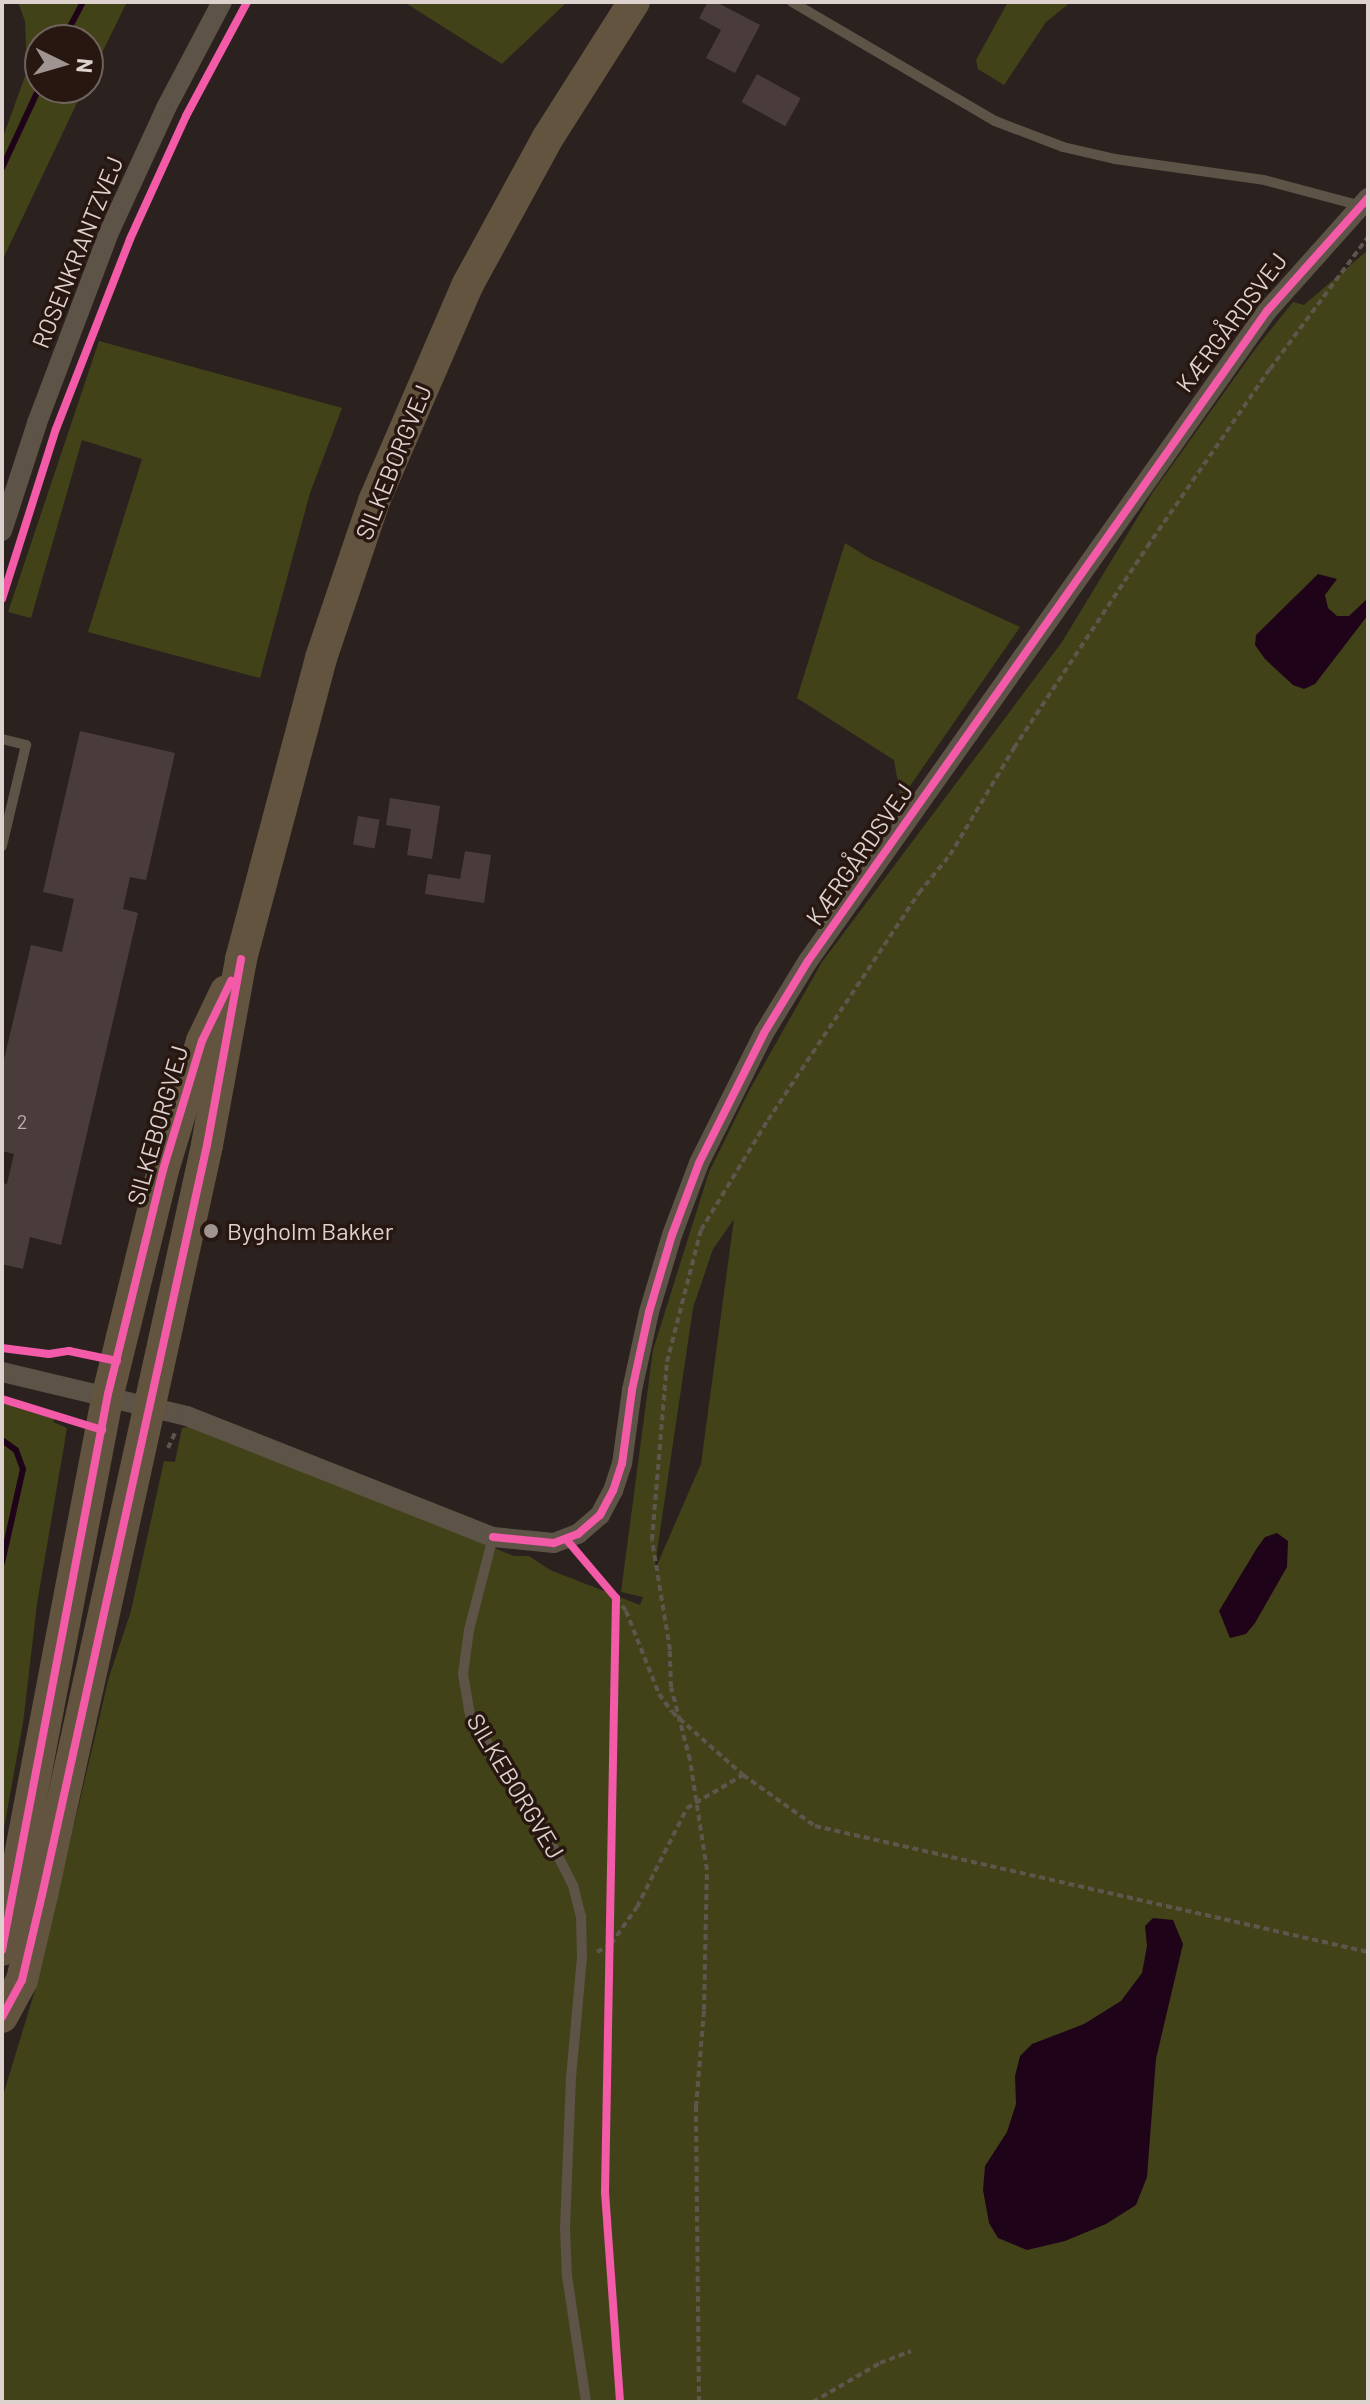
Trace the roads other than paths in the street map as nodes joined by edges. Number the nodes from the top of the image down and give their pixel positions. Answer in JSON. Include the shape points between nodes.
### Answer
{"nodes":[{"id":1,"x":222,"y":2,"type":"edge"},
{"id":2,"x":634,"y":2,"type":"edge"},
{"id":3,"x":792,"y":2,"type":"edge"},
{"id":4,"x":1366,"y":204,"type":"edge"},
{"id":5,"x":2,"y":531,"type":"edge"},
{"id":6,"x":2,"y":739,"type":"edge"},
{"id":7,"x":2,"y":846,"type":"edge"},
{"id":8,"x":241,"y":959,"type":"junction"},
{"id":9,"x":2,"y":1372,"type":"edge"},
{"id":10,"x":108,"y":1394,"type":"junction"},
{"id":11,"x":150,"y":1406,"type":"junction"},
{"id":12,"x":493,"y":1537,"type":"junction"},
{"id":13,"x":2,"y":1950,"type":"edge"},
{"id":14,"x":2,"y":2017,"type":"edge"},
{"id":15,"x":586,"y":2402,"type":"edge"}],
"edges":[{"from":1,"to":5,"type":"street","name":"ROSENKRANTZVEJ","via":[[110,230]]},
{"from":2,"to":8,"type":"main road","name":"SILKEBORGVEJ","via":[[547,139],[475,271],[384,476],[321,658]]},
{"from":3,"to":4,"type":"lane","via":[[995,121],[1063,147],[1264,180]]},
{"from":4,"to":12,"type":"street","name":"KÆRGÅRDSVEJ","via":[[1267,311],[808,961],[764,1033],[699,1163],[672,1235],[635,1374],[622,1464],[600,1515],[578,1534],[554,1543]]},
{"from":6,"to":7,"type":"lane","via":[[26,745]]},
{"from":8,"to":10,"type":"main road","name":"SILKEBORGVEJ","via":[[202,1041],[163,1170]]},
{"from":8,"to":11,"type":"main road","name":"SILKEBORGVEJ","via":[[227,1051]]},
{"from":9,"to":10,"type":"street"},
{"from":10,"to":11,"type":"street"},
{"from":10,"to":13,"type":"main road","name":"SILKEBORGVEJ"},
{"from":11,"to":12,"type":"street","via":[[287,1454]]},
{"from":11,"to":14,"type":"main road","name":"SILKEBORGVEJ","via":[[25,1966]]},
{"from":12,"to":15,"type":"lane","name":"SILKEBORGVEJ","via":[[463,1674],[470,1715],[556,1852],[581,1916],[565,2229]]}]}
